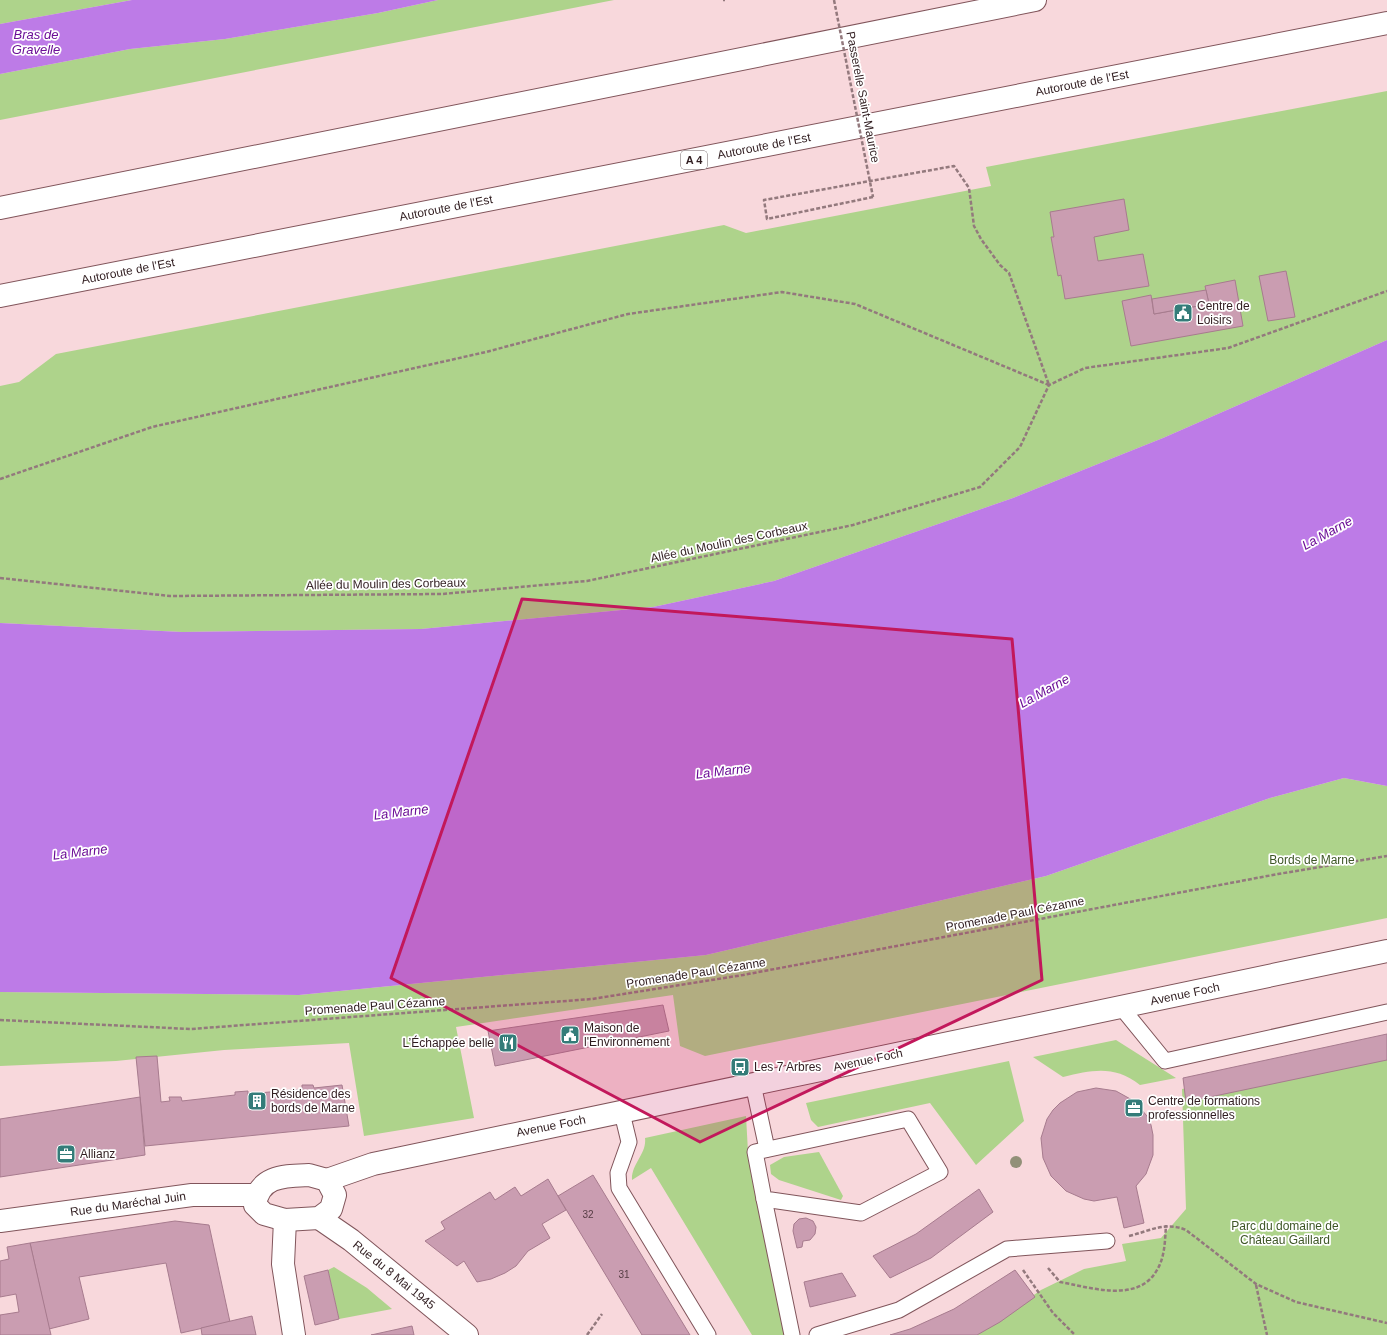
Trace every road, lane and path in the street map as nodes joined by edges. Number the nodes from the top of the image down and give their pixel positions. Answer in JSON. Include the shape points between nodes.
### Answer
{"nodes":[{"id":1,"x":834,"y":0,"type":"edge"},
{"id":2,"x":1035,"y":0,"type":"edge"},
{"id":3,"x":1387,"y":23,"type":"edge"},
{"id":4,"x":0,"y":208,"type":"edge"},
{"id":5,"x":1387,"y":291,"type":"edge"},
{"id":6,"x":0,"y":296,"type":"edge"},
{"id":7,"x":1049,"y":385,"type":"junction"},
{"id":8,"x":0,"y":479,"type":"edge"},
{"id":9,"x":0,"y":578,"type":"edge"},
{"id":10,"x":1387,"y":856,"type":"edge"},
{"id":11,"x":1387,"y":951,"type":"edge"},
{"id":12,"x":1121,"y":1007,"type":"junction"},
{"id":13,"x":1387,"y":1012,"type":"edge"},
{"id":14,"x":0,"y":1020,"type":"edge"},
{"id":15,"x":753,"y":1084,"type":"junction"},
{"id":16,"x":622,"y":1112,"type":"junction"},
{"id":17,"x":767,"y":1149,"type":"junction"},
{"id":18,"x":327,"y":1180,"type":"junction"},
{"id":19,"x":256,"y":1195,"type":"junction"},
{"id":20,"x":764,"y":1199,"type":"junction"},
{"id":21,"x":319,"y":1218,"type":"junction"},
{"id":22,"x":285,"y":1220,"type":"junction"},
{"id":23,"x":0,"y":1221,"type":"edge"},
{"id":24,"x":1166,"y":1225,"type":"junction"},
{"id":25,"x":1124,"y":1237,"type":"dead end"},
{"id":26,"x":1107,"y":1241,"type":"dead end"},
{"id":27,"x":1060,"y":1282,"type":"dead end"},
{"id":28,"x":1256,"y":1284,"type":"junction"},
{"id":29,"x":1039,"y":1292,"type":"dead end"},
{"id":30,"x":602,"y":1314,"type":"dead end"},
{"id":31,"x":1387,"y":1323,"type":"edge"},
{"id":32,"x":294,"y":1335,"type":"edge"},
{"id":33,"x":467,"y":1335,"type":"edge"},
{"id":34,"x":587,"y":1335,"type":"edge"},
{"id":35,"x":708,"y":1335,"type":"edge"},
{"id":36,"x":792,"y":1335,"type":"edge"},
{"id":37,"x":817,"y":1335,"type":"edge"},
{"id":38,"x":1075,"y":1335,"type":"edge"},
{"id":39,"x":1267,"y":1335,"type":"edge"}],
"edges":[{"from":1,"to":7,"type":"path","name":"Passerelle Saint-Maurice","bridge":true,"via":[[873,197],[766,219],[764,200],[954,166],[969,188],[974,226],[1000,265],[1009,273]]},
{"from":2,"to":4,"type":"main road"},
{"from":3,"to":6,"type":"main road","name":"Autoroute de l’Est","number":"A 4"},
{"from":5,"to":7,"type":"path","via":[[1228,348],[1085,368]]},
{"from":7,"to":8,"type":"path","via":[[855,304],[782,292],[628,314],[486,352],[152,428]]},
{"from":7,"to":9,"type":"path","name":"Allée du Moulin des Corbeaux","via":[[1020,447],[980,487],[853,525],[587,581],[442,594],[170,596]]},
{"from":10,"to":14,"type":"path","name":"Promenade Paul Cézanne","via":[[1278,874],[743,975],[592,999],[191,1029]]},
{"from":11,"to":12,"type":"main road","name":"Avenue Foch"},
{"from":12,"to":13,"type":"lane","via":[[1165,1061]]},
{"from":12,"to":15,"type":"main road","name":"Avenue Foch"},
{"from":15,"to":16,"type":"main road","name":"Avenue Foch"},
{"from":15,"to":17,"type":"lane"},
{"from":16,"to":18,"type":"main road","name":"Avenue Foch","via":[[373,1164]]},
{"from":16,"to":35,"type":"lane","via":[[629,1142],[618,1173],[619,1188]]},
{"from":17,"to":20,"type":"lane","via":[[755,1152]]},
{"from":17,"to":20,"type":"lane","via":[[908,1120],[940,1172],[861,1213]]},
{"from":18,"to":19,"type":"main road","via":[[309,1175],[287,1176],[271,1180],[262,1186]]},
{"from":18,"to":21,"type":"main road","via":[[335,1195],[330,1209]]},
{"from":19,"to":22,"type":"main road","via":[[255,1205],[264,1214]]},
{"from":19,"to":23,"type":"main road","name":"Rue du Maréchal Juin","via":[[192,1196]]},
{"from":20,"to":36,"type":"lane"},
{"from":21,"to":22,"type":"main road"},
{"from":21,"to":33,"type":"main road","name":"Rue du 8 Mai 1945","via":[[351,1240]]},
{"from":22,"to":32,"type":"main road","via":[[283,1264]]},
{"from":24,"to":25,"type":"path"},
{"from":24,"to":27,"type":"path","via":[[1158,1270],[1144,1285],[1124,1291],[1113,1291]]},
{"from":24,"to":28,"type":"path","via":[[1186,1230]]},
{"from":26,"to":37,"type":"lane","via":[[1007,1249],[899,1310]]},
{"from":28,"to":31,"type":"path","via":[[1296,1302]]},
{"from":28,"to":39,"type":"path"},
{"from":29,"to":38,"type":"path","via":[[1053,1313]]},
{"from":30,"to":34,"type":"path"}]}
